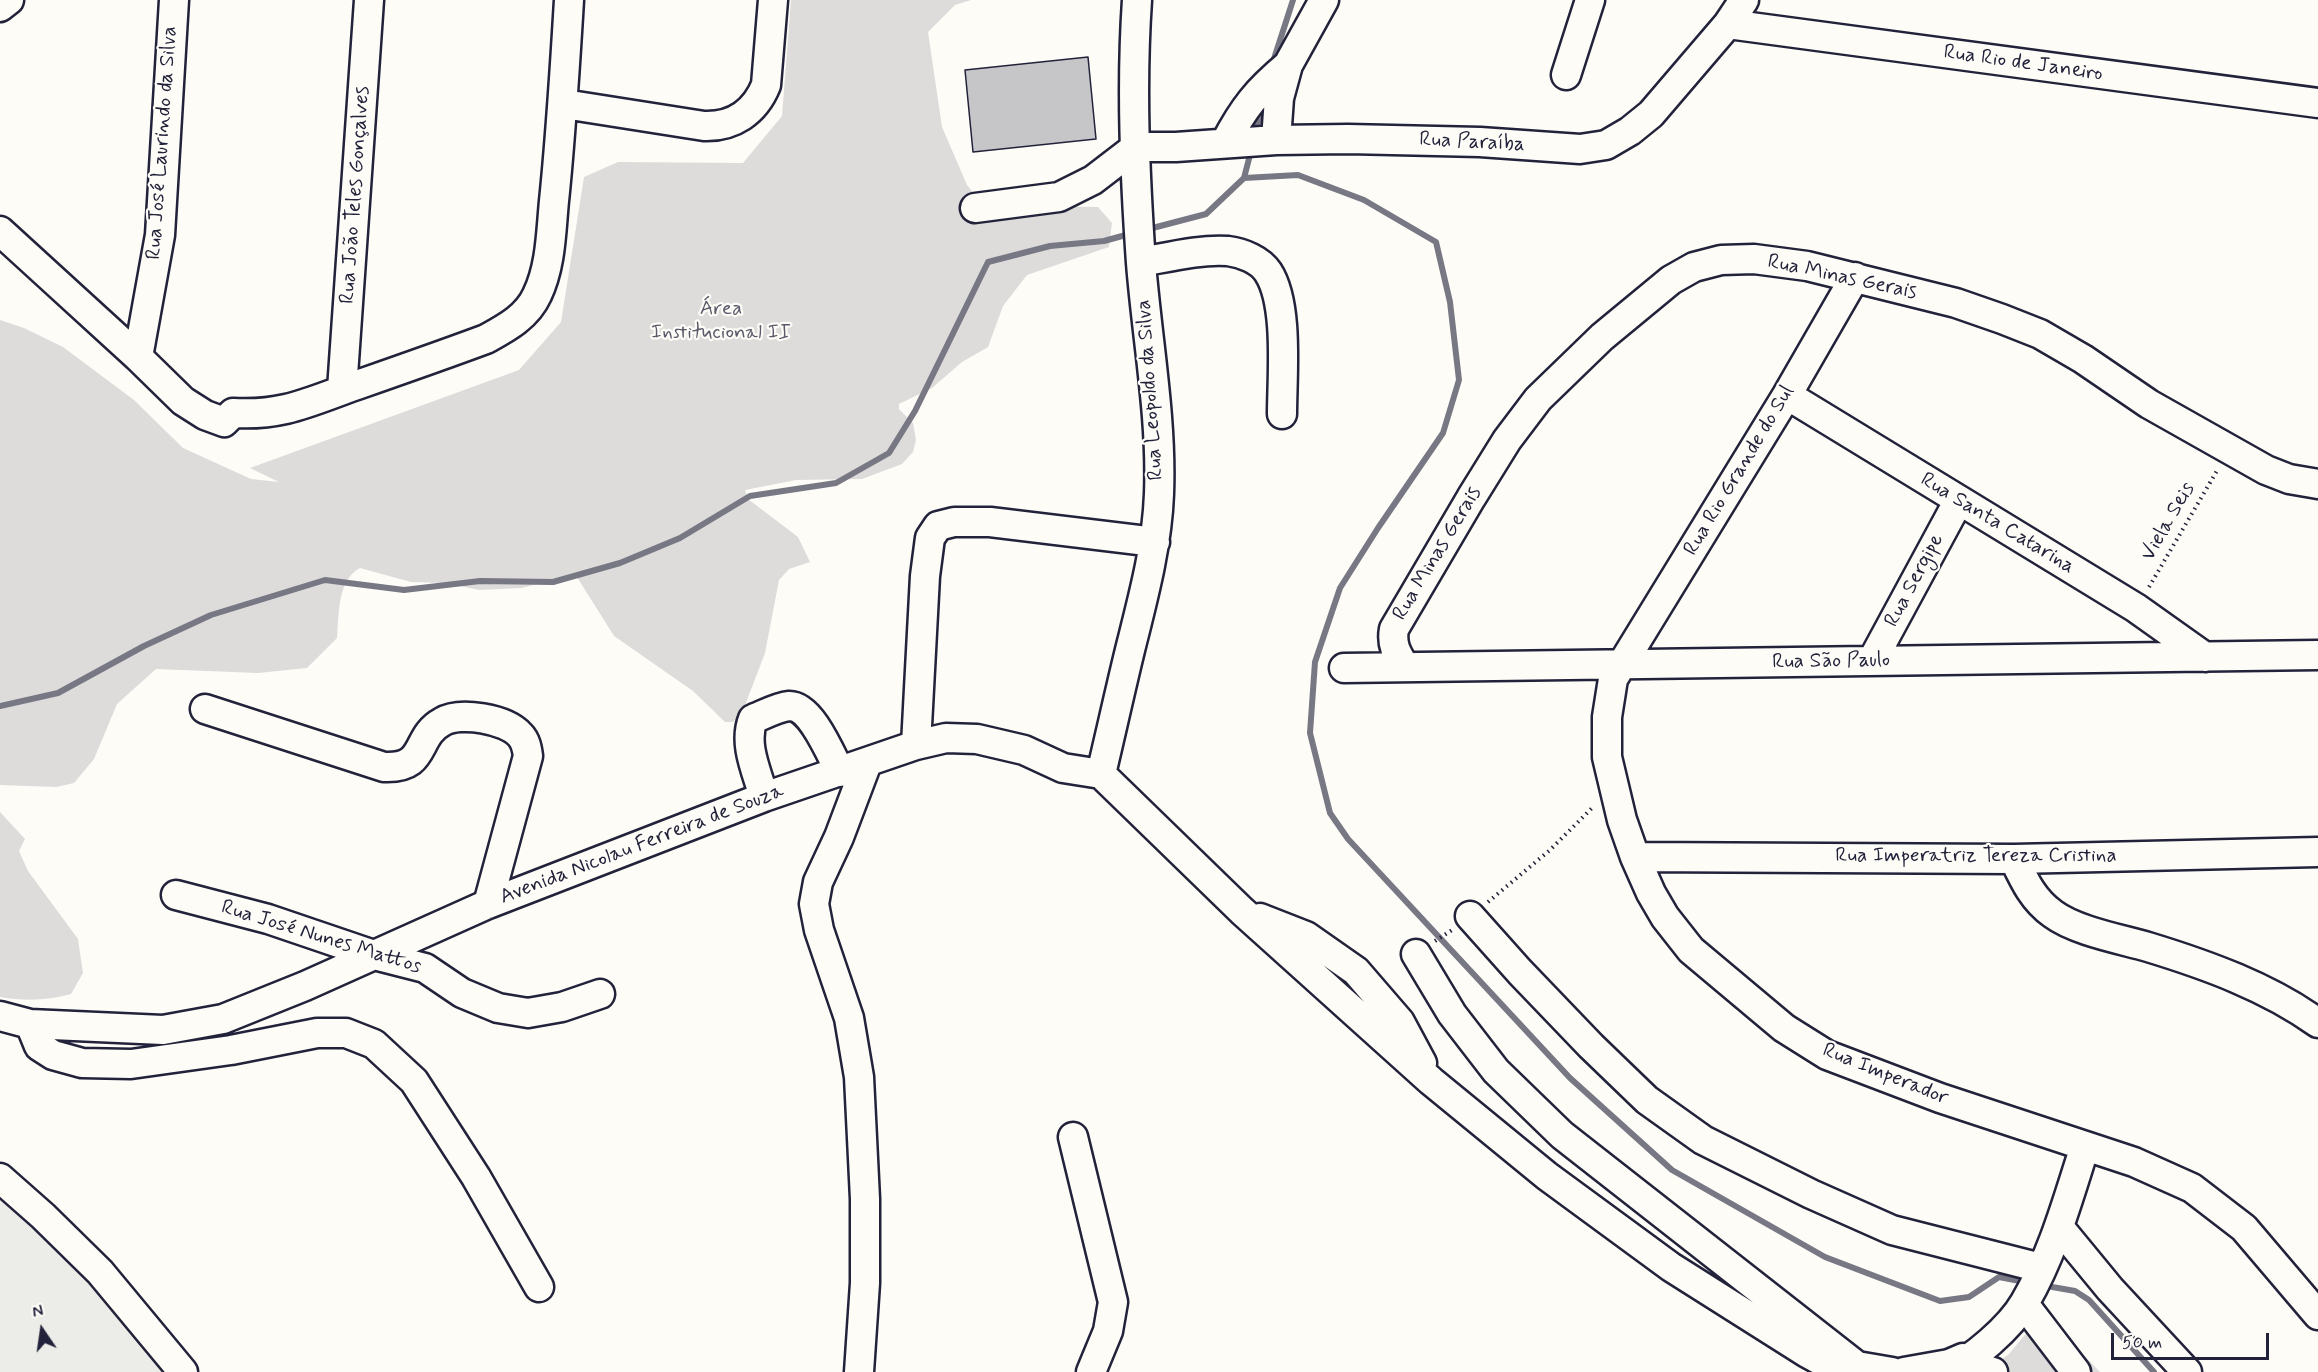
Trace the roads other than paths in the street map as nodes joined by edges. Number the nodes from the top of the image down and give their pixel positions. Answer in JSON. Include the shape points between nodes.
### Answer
{"nodes":[{"id":1,"x":9,"y":0,"type":"edge"},
{"id":2,"x":174,"y":0,"type":"edge"},
{"id":3,"x":369,"y":0,"type":"edge"},
{"id":4,"x":568,"y":0,"type":"edge"},
{"id":5,"x":773,"y":0,"type":"edge"},
{"id":6,"x":1116,"y":0,"type":"edge"},
{"id":7,"x":1137,"y":0,"type":"edge"},
{"id":8,"x":1324,"y":0,"type":"edge"},
{"id":9,"x":1590,"y":0,"type":"edge"},
{"id":10,"x":1744,"y":0,"type":"edge"},
{"id":11,"x":0,"y":7,"type":"edge"},
{"id":12,"x":1728,"y":24,"type":"junction"},
{"id":13,"x":1135,"y":30,"type":"junction"},
{"id":14,"x":1288,"y":65,"type":"junction"},
{"id":15,"x":1566,"y":75,"type":"dead end"},
{"id":16,"x":2318,"y":103,"type":"edge"},
{"id":17,"x":564,"y":104,"type":"junction"},
{"id":18,"x":1276,"y":140,"type":"junction"},
{"id":19,"x":1225,"y":143,"type":"junction"},
{"id":20,"x":1136,"y":147,"type":"junction"},
{"id":21,"x":975,"y":208,"type":"dead end"},
{"id":22,"x":0,"y":231,"type":"edge"},
{"id":23,"x":1141,"y":262,"type":"junction"},
{"id":24,"x":1855,"y":277,"type":"junction"},
{"id":25,"x":138,"y":357,"type":"junction"},
{"id":26,"x":342,"y":390,"type":"junction"},
{"id":27,"x":1787,"y":395,"type":"junction"},
{"id":28,"x":1282,"y":414,"type":"dead end"},
{"id":29,"x":2318,"y":484,"type":"edge"},
{"id":30,"x":1959,"y":500,"type":"junction"},
{"id":31,"x":1155,"y":542,"type":"junction"},
{"id":32,"x":2318,"y":655,"type":"edge"},
{"id":33,"x":2205,"y":657,"type":"junction"},
{"id":34,"x":1872,"y":661,"type":"junction"},
{"id":35,"x":1623,"y":664,"type":"junction"},
{"id":36,"x":1344,"y":668,"type":"dead end"},
{"id":37,"x":1405,"y":668,"type":"junction"},
{"id":38,"x":205,"y":709,"type":"dead end"},
{"id":39,"x":916,"y":746,"type":"junction"},
{"id":40,"x":867,"y":763,"type":"junction"},
{"id":41,"x":840,"y":772,"type":"junction"},
{"id":42,"x":1101,"y":774,"type":"junction"},
{"id":43,"x":764,"y":797,"type":"junction"},
{"id":44,"x":2318,"y":852,"type":"edge"},
{"id":45,"x":1635,"y":857,"type":"junction"},
{"id":46,"x":2014,"y":859,"type":"junction"},
{"id":47,"x":176,"y":895,"type":"dead end"},
{"id":48,"x":488,"y":904,"type":"junction"},
{"id":49,"x":1470,"y":916,"type":"road end"},
{"id":50,"x":1416,"y":954,"type":"road end"},
{"id":51,"x":374,"y":955,"type":"junction"},
{"id":52,"x":600,"y":994,"type":"dead end"},
{"id":53,"x":0,"y":1016,"type":"edge"},
{"id":54,"x":2318,"y":1023,"type":"edge"},
{"id":55,"x":30,"y":1024,"type":"junction"},
{"id":56,"x":1073,"y":1137,"type":"dead end"},
{"id":57,"x":2085,"y":1146,"type":"junction"},
{"id":58,"x":0,"y":1178,"type":"edge"},
{"id":59,"x":2059,"y":1227,"type":"junction"},
{"id":60,"x":2041,"y":1268,"type":"junction"},
{"id":61,"x":539,"y":1287,"type":"dead end"},
{"id":62,"x":2024,"y":1304,"type":"junction"},
{"id":63,"x":2318,"y":1315,"type":"edge"},
{"id":64,"x":1970,"y":1365,"type":"edge"},
{"id":65,"x":183,"y":1372,"type":"edge"},
{"id":66,"x":859,"y":1372,"type":"edge"},
{"id":67,"x":1091,"y":1372,"type":"edge"},
{"id":68,"x":1842,"y":1372,"type":"edge"},
{"id":69,"x":1892,"y":1372,"type":"edge"},
{"id":70,"x":1904,"y":1372,"type":"edge"},
{"id":71,"x":2076,"y":1372,"type":"edge"},
{"id":72,"x":2187,"y":1372,"type":"edge"}],
"edges":[{"from":1,"to":11,"type":"street"},
{"from":2,"to":25,"type":"street","name":"Rua José Laurindo da Silva","via":[[160,235]]},
{"from":3,"to":26,"type":"street","name":"Rua João Teles Gonçalves"},
{"from":4,"to":17,"type":"street"},
{"from":5,"to":17,"type":"street","via":[[766,85],[750,110],[733,121],[704,126]]},
{"from":6,"to":13,"type":"street"},
{"from":7,"to":13,"type":"street","name":"Rua Leopoldo da Silva"},
{"from":8,"to":14,"type":"street"},
{"from":9,"to":15,"type":"street"},
{"from":10,"to":12,"type":"street","name":"Rua Paraíba"},
{"from":12,"to":16,"type":"street","name":"Rua Rio de Janeiro"},
{"from":12,"to":18,"type":"street","name":"Rua Paraíba","via":[[1650,114],[1606,145],[1580,149],[1480,142]]},
{"from":13,"to":20,"type":"street","name":"Rua Leopoldo da Silva"},
{"from":14,"to":18,"type":"street","via":[[1279,98]]},
{"from":14,"to":19,"type":"street","via":[[1253,97]]},
{"from":17,"to":26,"type":"street","via":[[547,268],[529,309],[486,339]]},
{"from":18,"to":19,"type":"street","name":"Rua Paraíba"},
{"from":19,"to":20,"type":"street","name":"Rua Paraíba"},
{"from":20,"to":21,"type":"street","via":[[1093,180],[1059,196]]},
{"from":20,"to":23,"type":"street","name":"Rua Leopoldo da Silva"},
{"from":22,"to":25,"type":"street"},
{"from":23,"to":28,"type":"street","via":[[1229,251],[1255,259],[1268,272],[1280,303]]},
{"from":23,"to":31,"type":"street","name":"Rua Leopoldo da Silva","via":[[1157,429],[1159,493]]},
{"from":24,"to":27,"type":"street","name":"Rua Rio Grande do Sul"},
{"from":24,"to":29,"type":"street","name":"Rua Minas Gerais","via":[[1956,303],[2040,334],[2149,404],[2266,470]]},
{"from":24,"to":37,"type":"street","name":"Rua Minas Gerais","via":[[1754,259],[1721,260],[1695,267],[1671,280],[1609,331],[1538,399],[1471,498],[1394,629],[1392,643]]},
{"from":25,"to":26,"type":"street","via":[[194,410],[224,422],[233,413],[275,413]]},
{"from":27,"to":30,"type":"street","name":"Rua Santa Catarina"},
{"from":27,"to":35,"type":"street","name":"Rua Rio Grande do Sul"},
{"from":30,"to":33,"type":"street","name":"Rua Santa Catarina","via":[[2136,608]]},
{"from":30,"to":34,"type":"street","name":"Rua Sergipe"},
{"from":31,"to":39,"type":"street","via":[[990,522],[938,526],[930,538],[925,576]]},
{"from":31,"to":42,"type":"street","name":"Rua Leopoldo da Silva"},
{"from":32,"to":33,"type":"street","name":"Rua São Paulo"},
{"from":33,"to":34,"type":"street","name":"Rua São Paulo"},
{"from":34,"to":35,"type":"street","name":"Rua São Paulo"},
{"from":35,"to":37,"type":"street","name":"Rua São Paulo"},
{"from":35,"to":45,"type":"street","name":"Rua Imperador","via":[[1613,679],[1606,717],[1607,757],[1612,786]]},
{"from":36,"to":37,"type":"street","name":"Rua São Paulo"},
{"from":38,"to":48,"type":"street","via":[[384,767],[399,768],[412,761],[442,721],[453,717],[488,719],[513,729],[521,735],[528,756]]},
{"from":39,"to":40,"type":"street","name":"Avenida Nicolau Ferreira de Souza"},
{"from":39,"to":42,"type":"street","name":"Avenida Nicolau Ferreira de Souza","via":[[946,738],[977,739],[1024,750],[1063,768]]},
{"from":40,"to":41,"type":"street","name":"Avenida Nicolau Ferreira de Souza"},
{"from":40,"to":66,"type":"street","via":[[818,882],[814,904],[849,1018],[860,1077],[865,1283]]},
{"from":41,"to":43,"type":"street","name":"Avenida Nicolau Ferreira de Souza"},
{"from":41,"to":43,"type":"street","via":[[811,719],[802,710],[789,706],[753,719],[748,730]]},
{"from":42,"to":68,"type":"street","via":[[1242,911],[1431,1081],[1547,1176],[1671,1266]]},
{"from":43,"to":48,"type":"street","name":"Avenida Nicolau Ferreira de Souza"},
{"from":44,"to":46,"type":"street","name":"Rua Imperatriz Tereza Cristina"},
{"from":45,"to":46,"type":"street","name":"Rua Imperatriz Tereza Cristina"},
{"from":45,"to":57,"type":"street","name":"Rua Imperador","via":[[1665,917],[1691,950],[1793,1033],[1827,1055]]},
{"from":46,"to":54,"type":"street","via":[[2038,901],[2055,915],[2080,927],[2185,958],[2291,1004]]},
{"from":47,"to":51,"type":"street","name":"Rua José Nunes Mattos","via":[[268,919]]},
{"from":48,"to":51,"type":"street","name":"Avenida Nicolau Ferreira de Souza"},
{"from":49,"to":60,"type":"street","via":[[1647,1100],[1703,1140],[1892,1230]]},
{"from":50,"to":69,"type":"street","via":[[1452,1014],[1496,1071],[1562,1135],[1857,1366]]},
{"from":51,"to":52,"type":"street","name":"Rua José Nunes Mattos","via":[[425,968],[462,993],[498,1008],[528,1013]]},
{"from":51,"to":55,"type":"street","name":"Avenida Nicolau Ferreira de Souza","via":[[223,1019],[163,1030]]},
{"from":53,"to":55,"type":"street","name":"Avenida Nicolau Ferreira de Souza"},
{"from":55,"to":61,"type":"street","via":[[39,1046],[53,1055],[82,1063],[131,1064],[317,1033],[346,1033],[374,1044],[414,1081],[476,1177]]},
{"from":56,"to":67,"type":"street","via":[[1113,1302],[1108,1331]]},
{"from":57,"to":59,"type":"street"},
{"from":57,"to":63,"type":"street","name":"Rua Imperador","via":[[2134,1162],[2192,1188],[2244,1228]]},
{"from":58,"to":65,"type":"street","via":[[100,1272]]},
{"from":59,"to":60,"type":"street"},
{"from":59,"to":72,"type":"street"},
{"from":60,"to":62,"type":"street"},
{"from":62,"to":64,"type":"street"},
{"from":62,"to":71,"type":"street"},
{"from":64,"to":70,"type":"street","via":[[1949,1364]]}]}
